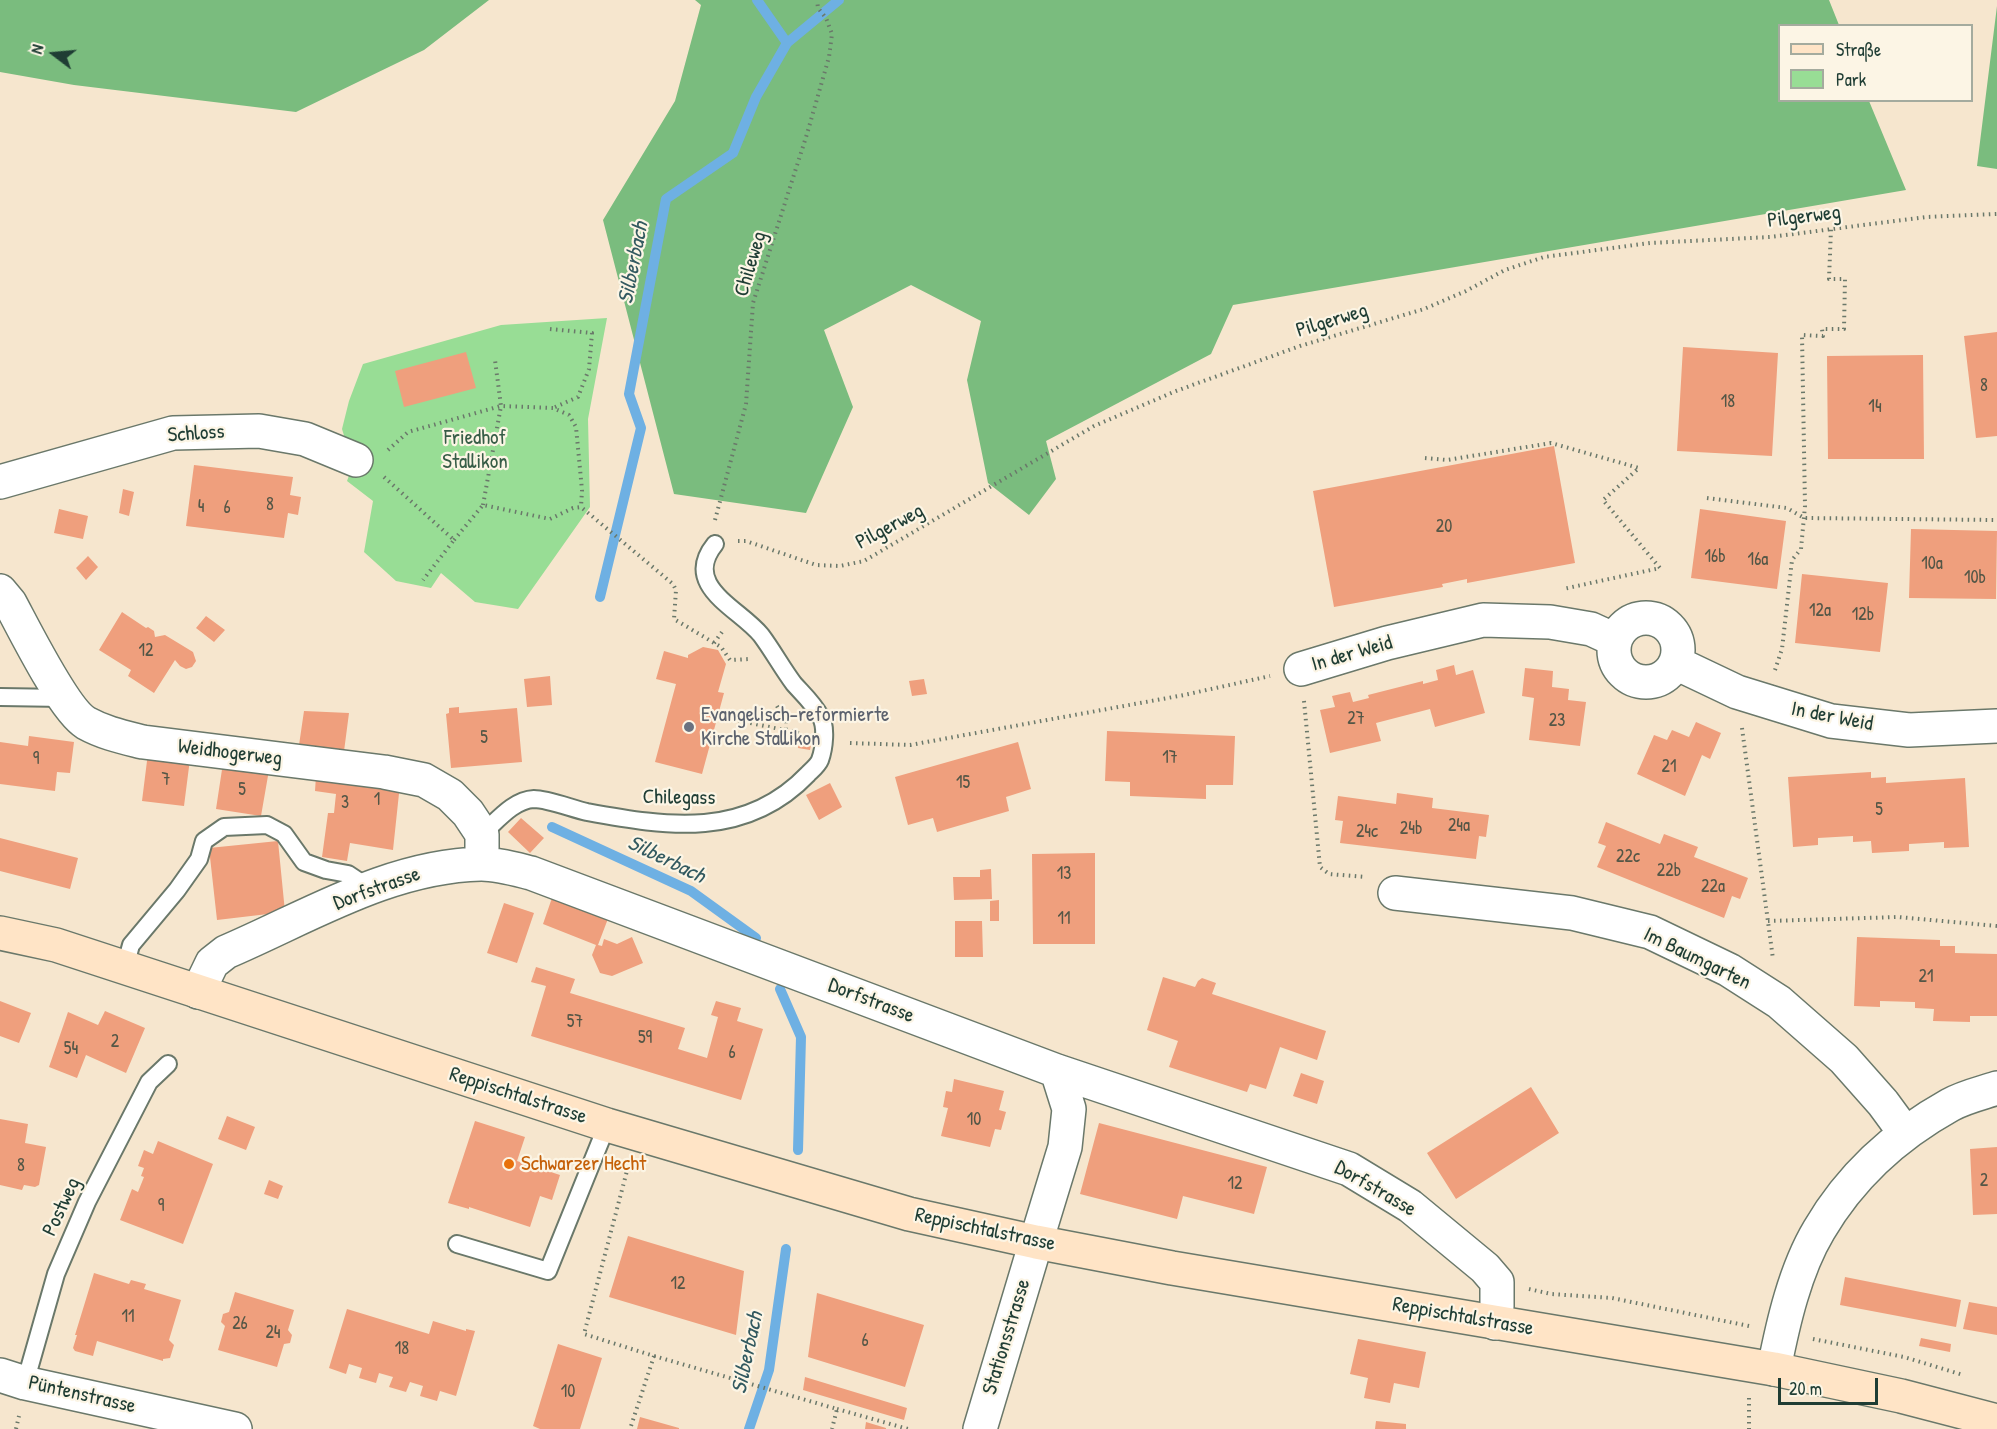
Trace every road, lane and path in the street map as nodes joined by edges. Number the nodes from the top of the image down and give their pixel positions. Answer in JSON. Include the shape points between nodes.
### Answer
{"nodes":[{"id":1,"x":817,"y":0,"type":"edge"},
{"id":2,"x":1997,"y":214,"type":"edge"},
{"id":3,"x":1831,"y":229,"type":"junction"},
{"id":4,"x":550,"y":329,"type":"dead end"},
{"id":5,"x":495,"y":360,"type":"dead end"},
{"id":6,"x":501,"y":406,"type":"junction"},
{"id":7,"x":553,"y":408,"type":"junction"},
{"id":8,"x":1425,"y":458,"type":"dead end"},
{"id":9,"x":374,"y":462,"type":"junction"},
{"id":10,"x":0,"y":482,"type":"edge"},
{"id":11,"x":1707,"y":498,"type":"dead end"},
{"id":12,"x":483,"y":505,"type":"junction"},
{"id":13,"x":581,"y":507,"type":"junction"},
{"id":14,"x":1804,"y":518,"type":"junction"},
{"id":15,"x":1997,"y":520,"type":"edge"},
{"id":16,"x":454,"y":540,"type":"junction"},
{"id":17,"x":715,"y":544,"type":"junction"},
{"id":18,"x":423,"y":580,"type":"dead end"},
{"id":19,"x":0,"y":591,"type":"edge"},
{"id":20,"x":1550,"y":622,"type":"junction"},
{"id":21,"x":720,"y":634,"type":"dead end"},
{"id":22,"x":1615,"y":640,"type":"junction"},
{"id":23,"x":714,"y":643,"type":"junction"},
{"id":24,"x":1676,"y":663,"type":"junction"},
{"id":25,"x":754,"y":668,"type":"dead end"},
{"id":26,"x":1301,"y":669,"type":"junction"},
{"id":27,"x":1772,"y":677,"type":"dead end"},
{"id":28,"x":1737,"y":692,"type":"junction"},
{"id":29,"x":0,"y":697,"type":"edge"},
{"id":30,"x":64,"y":698,"type":"junction"},
{"id":31,"x":775,"y":704,"type":"dead end"},
{"id":32,"x":721,"y":717,"type":"dead end"},
{"id":33,"x":1997,"y":726,"type":"edge"},
{"id":34,"x":786,"y":730,"type":"junction"},
{"id":35,"x":824,"y":742,"type":"junction"},
{"id":36,"x":482,"y":849,"type":"junction"},
{"id":37,"x":369,"y":888,"type":"junction"},
{"id":38,"x":1395,"y":893,"type":"joint"},
{"id":39,"x":1768,"y":921,"type":"junction"},
{"id":40,"x":1997,"y":926,"type":"edge"},
{"id":41,"x":0,"y":933,"type":"edge"},
{"id":42,"x":125,"y":967,"type":"junction"},
{"id":43,"x":198,"y":992,"type":"junction"},
{"id":44,"x":1779,"y":1002,"type":"junction"},
{"id":45,"x":168,"y":1064,"type":"dead end"},
{"id":46,"x":1057,"y":1071,"type":"junction"},
{"id":47,"x":1997,"y":1088,"type":"edge"},
{"id":48,"x":622,"y":1130,"type":"junction"},
{"id":49,"x":1905,"y":1133,"type":"junction"},
{"id":50,"x":1036,"y":1242,"type":"junction"},
{"id":51,"x":457,"y":1245,"type":"dead end"},
{"id":52,"x":1495,"y":1323,"type":"junction"},
{"id":53,"x":654,"y":1356,"type":"junction"},
{"id":54,"x":1774,"y":1369,"type":"junction"},
{"id":55,"x":13,"y":1379,"type":"edge"},
{"id":56,"x":837,"y":1409,"type":"junction"},
{"id":57,"x":1997,"y":1421,"type":"edge"},
{"id":58,"x":220,"y":1427,"type":"edge"},
{"id":59,"x":630,"y":1429,"type":"edge"},
{"id":60,"x":832,"y":1429,"type":"edge"},
{"id":61,"x":909,"y":1429,"type":"edge"},
{"id":62,"x":980,"y":1429,"type":"edge"}],
"edges":[{"from":1,"to":17,"type":"path","name":"Chileweg","via":[[832,34],[829,57],[753,303],[746,404],[715,522]]},
{"from":2,"to":3,"type":"path","name":"Pilgerweg","via":[[1926,217]]},
{"from":3,"to":14,"type":"path","via":[[1829,279],[1845,279],[1844,329],[1822,329],[1823,336],[1802,335]]},
{"from":3,"to":17,"type":"path","name":"Pilgerweg","via":[[1592,249],[1544,257],[1505,270],[1424,309],[1300,346],[1094,426],[864,561],[816,565],[746,541]]},
{"from":4,"to":7,"type":"path","via":[[592,333],[589,369],[578,397]]},
{"from":5,"to":6,"type":"path"},
{"from":6,"to":7,"type":"path"},
{"from":6,"to":9,"type":"path","via":[[408,432]]},
{"from":6,"to":12,"type":"path"},
{"from":7,"to":13,"type":"path","via":[[569,415],[576,427]]},
{"from":8,"to":20,"type":"path","via":[[1448,460],[1551,442],[1639,468],[1603,500],[1660,568],[1548,592]]},
{"from":9,"to":10,"type":"street","name":"Schloss","via":[[305,439],[259,431],[172,433]]},
{"from":9,"to":16,"type":"path"},
{"from":11,"to":14,"type":"path","via":[[1787,508]]},
{"from":12,"to":13,"type":"path","via":[[550,519]]},
{"from":12,"to":16,"type":"path"},
{"from":13,"to":23,"type":"path","via":[[666,580],[675,583],[674,619]]},
{"from":14,"to":15,"type":"path"},
{"from":14,"to":27,"type":"path","via":[[1801,549],[1792,560],[1782,649]]},
{"from":16,"to":18,"type":"path"},
{"from":17,"to":35,"type":"lane","via":[[704,567],[708,584],[714,594],[761,635],[822,717]]},
{"from":19,"to":30,"type":"street","name":"Weidhogerweg"},
{"from":20,"to":22,"type":"street","name":"In der Weid","via":[[1591,629]]},
{"from":20,"to":26,"type":"street","name":"In der Weid","via":[[1483,620]]},
{"from":21,"to":23,"type":"path"},
{"from":22,"to":24,"type":"street","via":[[1613,651],[1620,671],[1639,682],[1661,679]]},
{"from":22,"to":24,"type":"street","via":[[1620,630],[1637,619],[1658,620],[1674,633],[1678,643]]},
{"from":23,"to":25,"type":"path","via":[[730,660],[749,659]]},
{"from":24,"to":28,"type":"street","name":"In der Weid"},
{"from":26,"to":35,"type":"path","via":[[910,746]]},
{"from":26,"to":38,"type":"path","name":"In der Weid","via":[[1320,867],[1329,874],[1396,880]]},
{"from":28,"to":33,"type":"street","name":"In der Weid","via":[[1832,722],[1910,730]]},
{"from":28,"to":39,"type":"path"},
{"from":29,"to":30,"type":"lane"},
{"from":30,"to":36,"type":"street","name":"Weidhogerweg","via":[[84,722],[111,735],[424,780],[450,795],[468,813]]},
{"from":31,"to":34,"type":"path","via":[[786,722]]},
{"from":32,"to":34,"type":"path"},
{"from":34,"to":35,"type":"path"},
{"from":35,"to":36,"type":"lane","name":"Chilegass","via":[[819,762],[795,787],[762,810],[722,822],[693,824],[621,818],[534,799],[513,806]]},
{"from":36,"to":37,"type":"street","name":"Dorfstrasse","via":[[434,869]]},
{"from":36,"to":46,"type":"street","name":"Dorfstrasse","via":[[507,867]]},
{"from":37,"to":42,"type":"lane","via":[[348,874],[304,862],[284,834],[267,825],[224,827],[204,841],[199,859],[131,945]]},
{"from":37,"to":43,"type":"street","name":"Dorfstrasse","via":[[226,952],[212,963]]},
{"from":38,"to":44,"type":"street","name":"Im Baumgarten","via":[[1572,913],[1650,932],[1729,970]]},
{"from":39,"to":40,"type":"path","via":[[1898,917]]},
{"from":39,"to":44,"type":"path"},
{"from":41,"to":42,"type":"main road","name":"Reppischtalstrasse","via":[[56,945]]},
{"from":42,"to":43,"type":"main road","name":"Reppischtalstrasse"},
{"from":43,"to":48,"type":"main road","name":"Reppischtalstrasse"},
{"from":44,"to":49,"type":"street","name":"Im Baumgarten","via":[[1844,1059]]},
{"from":45,"to":55,"type":"lane","name":"Postweg","via":[[149,1082],[87,1202]]},
{"from":46,"to":50,"type":"street","name":"Stationsstrasse","via":[[1069,1109],[1065,1147]]},
{"from":46,"to":52,"type":"street","name":"Dorfstrasse","via":[[1349,1169],[1410,1206],[1485,1268],[1497,1282]]},
{"from":47,"to":49,"type":"street","via":[[1952,1104]]},
{"from":48,"to":50,"type":"main road","name":"Reppischtalstrasse","via":[[909,1214]]},
{"from":48,"to":51,"type":"lane","via":[[548,1271]]},
{"from":48,"to":53,"type":"path","via":[[584,1334]]},
{"from":49,"to":54,"type":"street","via":[[1860,1173],[1818,1230],[1789,1301]]},
{"from":50,"to":52,"type":"main road","name":"Reppischtalstrasse"},
{"from":50,"to":62,"type":"street","name":"Stationsstrasse"},
{"from":52,"to":54,"type":"main road","name":"Reppischtalstrasse"},
{"from":53,"to":56,"type":"path"},
{"from":53,"to":59,"type":"path"},
{"from":54,"to":57,"type":"main road","name":"Reppischtalstrasse"},
{"from":55,"to":58,"type":"street","name":"Püntenstrasse"},
{"from":56,"to":60,"type":"path"},
{"from":56,"to":61,"type":"path"}]}
